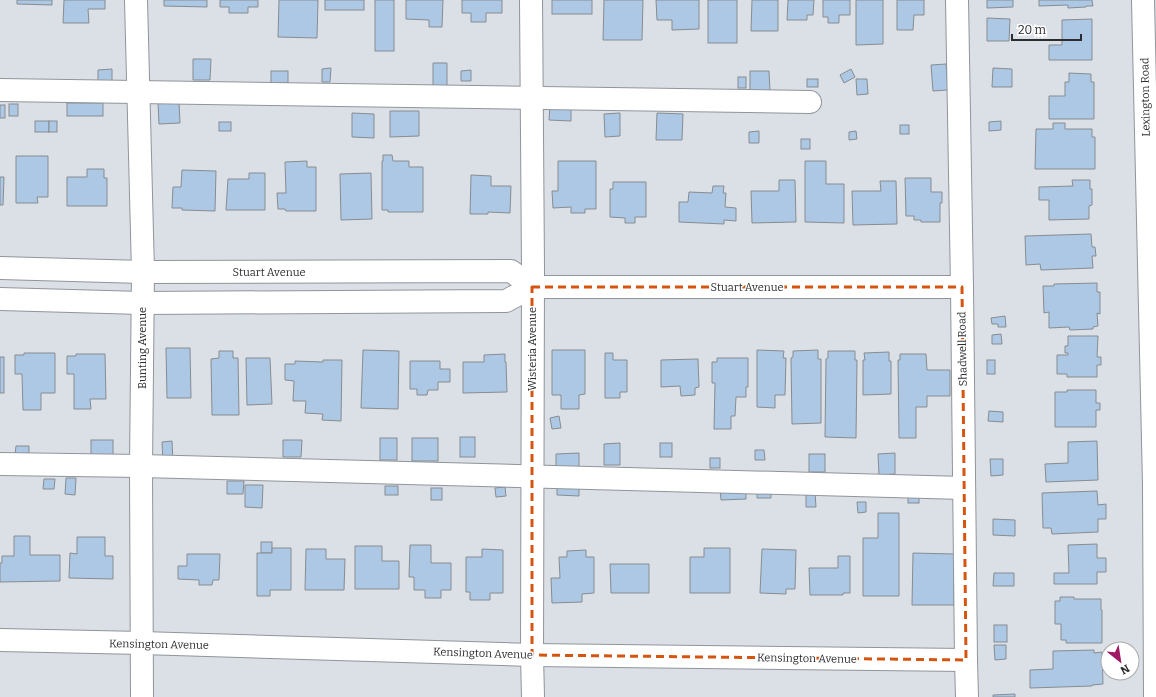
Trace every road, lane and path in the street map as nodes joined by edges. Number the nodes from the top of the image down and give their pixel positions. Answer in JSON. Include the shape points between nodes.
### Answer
{"nodes":[{"id":1,"x":136,"y":0,"type":"edge"},
{"id":2,"x":530,"y":0,"type":"edge"},
{"id":3,"x":957,"y":0,"type":"edge"},
{"id":4,"x":1143,"y":0,"type":"edge"},
{"id":5,"x":0,"y":90,"type":"edge"},
{"id":6,"x":138,"y":93,"type":"junction"},
{"id":7,"x":531,"y":97,"type":"junction"},
{"id":8,"x":810,"y":102,"type":"dead end"},
{"id":9,"x":0,"y":268,"type":"edge"},
{"id":10,"x":143,"y":272,"type":"junction"},
{"id":11,"x":532,"y":287,"type":"junction"},
{"id":12,"x":962,"y":287,"type":"junction"},
{"id":13,"x":0,"y":299,"type":"edge"},
{"id":14,"x":142,"y":303,"type":"junction"},
{"id":15,"x":1154,"y":452,"type":"edge"},
{"id":16,"x":0,"y":464,"type":"edge"},
{"id":17,"x":141,"y":466,"type":"junction"},
{"id":18,"x":533,"y":476,"type":"junction"},
{"id":19,"x":964,"y":488,"type":"junction"},
{"id":20,"x":0,"y":640,"type":"edge"},
{"id":21,"x":142,"y":643,"type":"junction"},
{"id":22,"x":532,"y":655,"type":"junction"},
{"id":23,"x":966,"y":660,"type":"junction"},
{"id":24,"x":142,"y":697,"type":"edge"},
{"id":25,"x":533,"y":697,"type":"edge"},
{"id":26,"x":967,"y":697,"type":"edge"},
{"id":27,"x":1155,"y":697,"type":"edge"}],
"edges":[{"from":1,"to":6,"type":"street","name":"Bunting Avenue"},
{"from":2,"to":7,"type":"street","name":"Wisteria Avenue"},
{"from":3,"to":12,"type":"street","name":"Shadwell Road"},
{"from":4,"to":15,"type":"street","name":"Lexington Road"},
{"from":5,"to":6,"type":"street"},
{"from":6,"to":7,"type":"street"},
{"from":6,"to":10,"type":"street","name":"Bunting Avenue"},
{"from":7,"to":8,"type":"street"},
{"from":7,"to":11,"type":"street","name":"Wisteria Avenue"},
{"from":9,"to":10,"type":"street","name":"Stuart Avenue"},
{"from":10,"to":11,"type":"street","name":"Stuart Avenue","via":[[511,271]]},
{"from":10,"to":14,"type":"street","name":"Bunting Avenue"},
{"from":11,"to":12,"type":"street","name":"Stuart Avenue"},
{"from":11,"to":14,"type":"street","name":"Stuart Avenue","via":[[506,301]]},
{"from":11,"to":18,"type":"street","name":"Wisteria Avenue"},
{"from":12,"to":19,"type":"street","name":"Shadwell Road"},
{"from":13,"to":14,"type":"street","name":"Stuart Avenue"},
{"from":14,"to":17,"type":"street","name":"Bunting Avenue"},
{"from":15,"to":27,"type":"street","name":"Lexington Road"},
{"from":16,"to":17,"type":"street"},
{"from":17,"to":18,"type":"street"},
{"from":17,"to":21,"type":"street","name":"Bunting Avenue"},
{"from":18,"to":19,"type":"street"},
{"from":18,"to":22,"type":"street","name":"Wisteria Avenue"},
{"from":19,"to":23,"type":"street","name":"Shadwell Road"},
{"from":20,"to":21,"type":"street","name":"Kensington Avenue"},
{"from":21,"to":22,"type":"street","name":"Kensington Avenue"},
{"from":21,"to":24,"type":"street","name":"Bunting Avenue"},
{"from":22,"to":23,"type":"street","name":"Kensington Avenue"},
{"from":22,"to":25,"type":"street","name":"Wisteria Avenue"},
{"from":23,"to":26,"type":"street","name":"Shadwell Road"}]}
